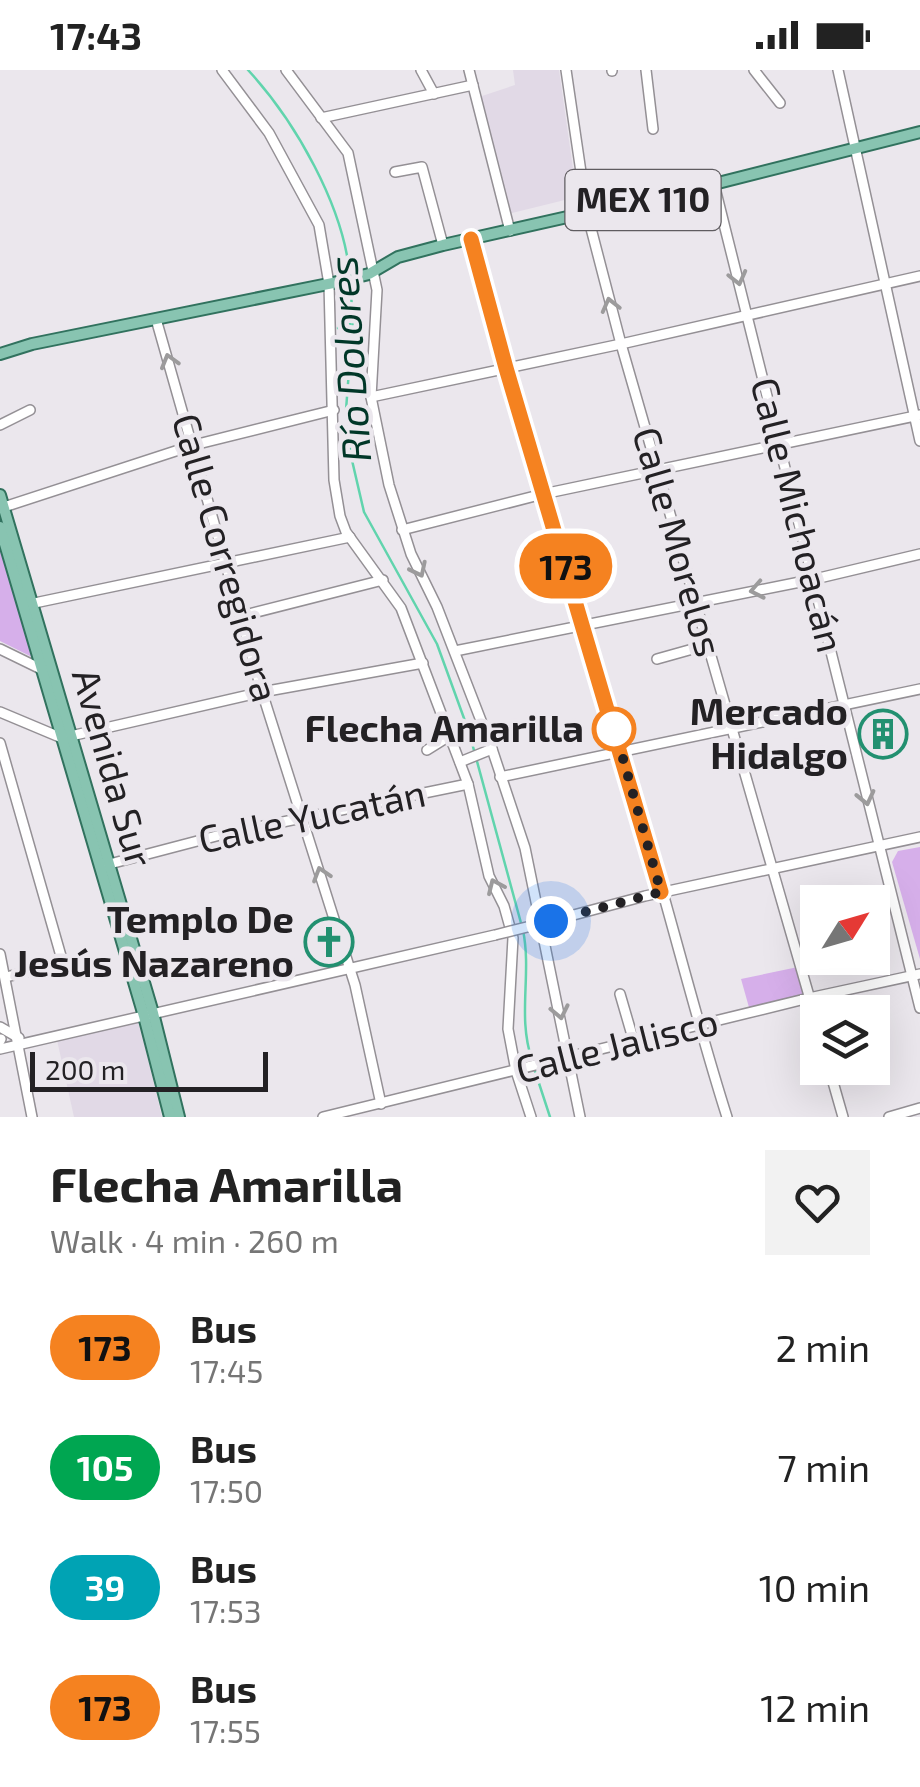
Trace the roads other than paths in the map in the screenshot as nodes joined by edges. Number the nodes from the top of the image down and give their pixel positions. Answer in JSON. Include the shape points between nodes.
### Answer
{"nodes":[{"id":1,"x":222,"y":70,"type":"edge"},
{"id":2,"x":286,"y":70,"type":"edge"},
{"id":3,"x":420,"y":70,"type":"edge"},
{"id":4,"x":469,"y":70,"type":"edge"},
{"id":5,"x":566,"y":70,"type":"edge"},
{"id":6,"x":646,"y":70,"type":"edge"},
{"id":7,"x":754,"y":70,"type":"edge"},
{"id":8,"x":838,"y":70,"type":"edge"},
{"id":9,"x":473,"y":84,"type":"junction"},
{"id":10,"x":434,"y":94,"type":"junction"},
{"id":11,"x":780,"y":103,"type":"dead end"},
{"id":12,"x":321,"y":118,"type":"junction"},
{"id":13,"x":653,"y":129,"type":"dead end"},
{"id":14,"x":920,"y":132,"type":"edge"},
{"id":15,"x":856,"y":148,"type":"junction"},
{"id":16,"x":395,"y":172,"type":"dead end"},
{"id":17,"x":714,"y":184,"type":"junction"},
{"id":18,"x":587,"y":214,"type":"junction"},
{"id":19,"x":510,"y":231,"type":"junction"},
{"id":20,"x":471,"y":239,"type":"junction"},
{"id":21,"x":443,"y":245,"type":"junction"},
{"id":22,"x":371,"y":272,"type":"junction"},
{"id":23,"x":920,"y":276,"type":"edge"},
{"id":24,"x":883,"y":283,"type":"junction"},
{"id":25,"x":331,"y":284,"type":"junction"},
{"id":26,"x":748,"y":316,"type":"junction"},
{"id":27,"x":156,"y":319,"type":"junction"},
{"id":28,"x":0,"y":342,"type":"edge"},
{"id":29,"x":32,"y":344,"type":"junction"},
{"id":30,"x":620,"y":344,"type":"junction"},
{"id":31,"x":0,"y":354,"type":"edge"},
{"id":32,"x":506,"y":368,"type":"junction"},
{"id":33,"x":371,"y":397,"type":"junction"},
{"id":34,"x":30,"y":410,"type":"dead end"},
{"id":35,"x":334,"y":410,"type":"junction"},
{"id":36,"x":917,"y":415,"type":"edge"},
{"id":37,"x":0,"y":425,"type":"edge"},
{"id":38,"x":920,"y":442,"type":"edge"},
{"id":39,"x":780,"y":444,"type":"junction"},
{"id":40,"x":194,"y":446,"type":"junction"},
{"id":41,"x":656,"y":471,"type":"junction"},
{"id":42,"x":544,"y":494,"type":"junction"},
{"id":43,"x":0,"y":495,"type":"edge"},
{"id":44,"x":2,"y":508,"type":"edge"},
{"id":45,"x":0,"y":528,"type":"edge"},
{"id":46,"x":402,"y":530,"type":"junction"},
{"id":47,"x":350,"y":538,"type":"junction"},
{"id":48,"x":920,"y":554,"type":"edge"},
{"id":49,"x":226,"y":563,"type":"junction"},
{"id":50,"x":814,"y":579,"type":"junction"},
{"id":51,"x":383,"y":580,"type":"junction"},
{"id":52,"x":695,"y":602,"type":"junction"},
{"id":53,"x":27,"y":605,"type":"junction"},
{"id":54,"x":241,"y":616,"type":"junction"},
{"id":55,"x":584,"y":626,"type":"junction"},
{"id":56,"x":707,"y":645,"type":"junction"},
{"id":57,"x":0,"y":649,"type":"edge"},
{"id":58,"x":455,"y":651,"type":"junction"},
{"id":59,"x":657,"y":660,"type":"dead end"},
{"id":60,"x":424,"y":663,"type":"junction"},
{"id":61,"x":41,"y":669,"type":"junction"},
{"id":62,"x":920,"y":689,"type":"edge"},
{"id":63,"x":262,"y":692,"type":"junction"},
{"id":64,"x":844,"y":704,"type":"junction"},
{"id":65,"x":0,"y":712,"type":"edge"},
{"id":66,"x":730,"y":728,"type":"junction"},
{"id":67,"x":450,"y":735,"type":"junction"},
{"id":68,"x":66,"y":737,"type":"junction"},
{"id":69,"x":0,"y":743,"type":"edge"},
{"id":70,"x":427,"y":750,"type":"dead end"},
{"id":71,"x":488,"y":751,"type":"junction"},
{"id":72,"x":620,"y":752,"type":"junction"},
{"id":73,"x":462,"y":761,"type":"junction"},
{"id":74,"x":500,"y":777,"type":"junction"},
{"id":75,"x":0,"y":778,"type":"edge"},
{"id":76,"x":11,"y":783,"type":"junction"},
{"id":77,"x":468,"y":784,"type":"junction"},
{"id":78,"x":303,"y":818,"type":"junction"},
{"id":79,"x":920,"y":837,"type":"edge"},
{"id":80,"x":877,"y":846,"type":"junction"},
{"id":81,"x":104,"y":865,"type":"junction"},
{"id":82,"x":772,"y":870,"type":"junction"},
{"id":83,"x":661,"y":892,"type":"junction"},
{"id":84,"x":0,"y":954,"type":"edge"},
{"id":85,"x":349,"y":968,"type":"junction"},
{"id":86,"x":3,"y":971,"type":"edge"},
{"id":87,"x":916,"y":976,"type":"edge"},
{"id":88,"x":620,"y":994,"type":"dead end"},
{"id":89,"x":809,"y":995,"type":"edge"},
{"id":90,"x":824,"y":995,"type":"edge"},
{"id":91,"x":800,"y":1000,"type":"edge"},
{"id":92,"x":920,"y":1008,"type":"edge"},
{"id":93,"x":149,"y":1015,"type":"junction"},
{"id":94,"x":698,"y":1026,"type":"junction"},
{"id":95,"x":0,"y":1028,"type":"edge"},
{"id":96,"x":22,"y":1041,"type":"junction"},
{"id":97,"x":0,"y":1042,"type":"edge"},
{"id":98,"x":634,"y":1042,"type":"junction"},
{"id":99,"x":565,"y":1059,"type":"junction"},
{"id":100,"x":516,"y":1071,"type":"junction"},
{"id":101,"x":834,"y":1085,"type":"edge"},
{"id":102,"x":381,"y":1104,"type":"junction"},
{"id":103,"x":920,"y":1108,"type":"edge"},
{"id":104,"x":349,"y":1114,"type":"edge"},
{"id":105,"x":32,"y":1117,"type":"edge"},
{"id":106,"x":170,"y":1117,"type":"edge"},
{"id":107,"x":179,"y":1117,"type":"edge"},
{"id":108,"x":323,"y":1117,"type":"edge"},
{"id":109,"x":530,"y":1117,"type":"edge"},
{"id":110,"x":580,"y":1117,"type":"edge"},
{"id":111,"x":727,"y":1117,"type":"edge"},
{"id":112,"x":843,"y":1117,"type":"edge"},
{"id":113,"x":889,"y":1117,"type":"edge"}],
"edges":[{"from":1,"to":25,"type":"street","via":[[268,132],[319,225]]},
{"from":2,"to":12,"type":"street"},
{"from":3,"to":10,"type":"street"},
{"from":4,"to":9,"type":"street"},
{"from":5,"to":18,"type":"street","name":"Calle Morelos"},
{"from":6,"to":13,"type":"street"},
{"from":7,"to":11,"type":"street"},
{"from":8,"to":15,"type":"street"},
{"from":9,"to":10,"type":"street"},
{"from":9,"to":19,"type":"street"},
{"from":10,"to":12,"type":"street"},
{"from":12,"to":22,"type":"street","via":[[348,154]]},
{"from":14,"to":15,"type":"main road","number":"MEX 110"},
{"from":15,"to":17,"type":"main road","number":"MEX 110"},
{"from":15,"to":24,"type":"street"},
{"from":16,"to":21,"type":"street","via":[[422,167]]},
{"from":17,"to":18,"type":"main road","number":"MEX 110"},
{"from":17,"to":26,"type":"street","name":"Calle Michoacán","one_way":true},
{"from":18,"to":19,"type":"main road","number":"MEX 110"},
{"from":30,"to":18,"type":"street","name":"Calle Morelos","one_way":true},
{"from":19,"to":20,"type":"main road","number":"MEX 110"},
{"from":20,"to":21,"type":"main road","number":"MEX 110"},
{"from":20,"to":32,"type":"street"},
{"from":21,"to":22,"type":"main road","number":"MEX 110"},
{"from":22,"to":25,"type":"main road","number":"MEX 110"},
{"from":22,"to":33,"type":"street","via":[[377,290]]},
{"from":23,"to":24,"type":"street"},
{"from":24,"to":26,"type":"street"},
{"from":24,"to":36,"type":"street"},
{"from":25,"to":27,"type":"main road","number":"MEX 110"},
{"from":25,"to":35,"type":"street"},
{"from":26,"to":30,"type":"street"},
{"from":26,"to":39,"type":"street","name":"Calle Michoacán"},
{"from":27,"to":29,"type":"main road","number":"MEX 110"},
{"from":40,"to":27,"type":"street","name":"Calle Corregidora","one_way":true},
{"from":28,"to":29,"type":"main road","number":"MEX 110"},
{"from":29,"to":31,"type":"main road","number":"MEX 110"},
{"from":30,"to":32,"type":"street"},
{"from":30,"to":41,"type":"street","name":"Calle Morelos"},
{"from":32,"to":33,"type":"street"},
{"from":32,"to":42,"type":"street"},
{"from":33,"to":46,"type":"street"},
{"from":34,"to":37,"type":"street"},
{"from":35,"to":40,"type":"street"},
{"from":35,"to":47,"type":"street","via":[[334,480]]},
{"from":36,"to":38,"type":"street"},
{"from":36,"to":39,"type":"street"},
{"from":39,"to":41,"type":"street"},
{"from":39,"to":50,"type":"street","name":"Calle Michoacán"},
{"from":40,"to":44,"type":"street"},
{"from":40,"to":49,"type":"street","name":"Calle Corregidora"},
{"from":41,"to":42,"type":"street"},
{"from":41,"to":52,"type":"street","name":"Calle Morelos"},
{"from":42,"to":46,"type":"street"},
{"from":42,"to":55,"type":"street"},
{"from":43,"to":44,"type":"main road","name":"Avenida Sur"},
{"from":44,"to":53,"type":"main road","name":"Avenida Sur"},
{"from":45,"to":53,"type":"main road","name":"Avenida Sur"},
{"from":46,"to":58,"type":"street","one_way":true},
{"from":47,"to":49,"type":"street"},
{"from":47,"to":51,"type":"street"},
{"from":48,"to":50,"type":"street"},
{"from":49,"to":53,"type":"street"},
{"from":49,"to":54,"type":"street","name":"Calle Corregidora"},
{"from":50,"to":52,"type":"street","one_way":true},
{"from":50,"to":64,"type":"street","name":"Calle Michoacán"},
{"from":51,"to":54,"type":"street"},
{"from":51,"to":60,"type":"street"},
{"from":52,"to":55,"type":"street"},
{"from":52,"to":56,"type":"street","name":"Calle Morelos"},
{"from":53,"to":61,"type":"main road","name":"Avenida Sur"},
{"from":53,"to":68,"type":"main road","name":"Avenida Sur"},
{"from":54,"to":63,"type":"street","name":"Calle Corregidora"},
{"from":55,"to":58,"type":"street"},
{"from":55,"to":72,"type":"street"},
{"from":56,"to":59,"type":"street"},
{"from":56,"to":66,"type":"street","name":"Calle Morelos"},
{"from":57,"to":61,"type":"street"},
{"from":58,"to":71,"type":"street"},
{"from":60,"to":63,"type":"street"},
{"from":60,"to":67,"type":"street"},
{"from":61,"to":68,"type":"main road","name":"Avenida Sur"},
{"from":62,"to":64,"type":"street"},
{"from":63,"to":68,"type":"street"},
{"from":63,"to":78,"type":"street","name":"Calle Corregidora"},
{"from":64,"to":66,"type":"street"},
{"from":64,"to":80,"type":"street","name":"Calle Michoacán","one_way":true},
{"from":65,"to":68,"type":"street"},
{"from":66,"to":72,"type":"street"},
{"from":66,"to":82,"type":"street","name":"Calle Morelos"},
{"from":67,"to":70,"type":"street"},
{"from":67,"to":73,"type":"street"},
{"from":68,"to":81,"type":"main road","name":"Avenida Sur"},
{"from":69,"to":76,"type":"street"},
{"from":71,"to":73,"type":"street"},
{"from":71,"to":74,"type":"street"},
{"from":72,"to":74,"type":"street"},
{"from":72,"to":83,"type":"street"},
{"from":73,"to":77,"type":"street"},
{"from":74,"to":99,"type":"street","one_way":true,"via":[[524,848]]},
{"from":75,"to":76,"type":"street"},
{"from":76,"to":86,"type":"street","via":[[63,963]]},
{"from":77,"to":78,"type":"street","name":"Calle Yucatán"},
{"from":100,"to":77,"type":"street","one_way":true,"via":[[508,1029],[513,938]]},
{"from":78,"to":81,"type":"street","name":"Calle Yucatán"},
{"from":85,"to":78,"type":"street","name":"Calle Corregidora","one_way":true},
{"from":79,"to":80,"type":"street"},
{"from":80,"to":82,"type":"street"},
{"from":80,"to":87,"type":"street","name":"Calle Michoacán"},
{"from":81,"to":93,"type":"main road","name":"Avenida Sur"},
{"from":82,"to":83,"type":"street"},
{"from":82,"to":89,"type":"street","name":"Calle Morelos"},
{"from":83,"to":85,"type":"street","bridge":true},
{"from":83,"to":94,"type":"street"},
{"from":84,"to":86,"type":"street"},
{"from":85,"to":93,"type":"street"},
{"from":85,"to":102,"type":"street","name":"Calle Corregidora"},
{"from":86,"to":96,"type":"street"},
{"from":87,"to":90,"type":"street","name":"Calle Jalisco"},
{"from":87,"to":92,"type":"street","name":"Calle Michoacán"},
{"from":88,"to":98,"type":"street"},
{"from":91,"to":94,"type":"street","name":"Calle Jalisco"},
{"from":93,"to":96,"type":"street"},
{"from":93,"to":106,"type":"main road","name":"Avenida Sur"},
{"from":93,"to":107,"type":"main road","name":"Avenida Sur"},
{"from":94,"to":98,"type":"street","name":"Calle Jalisco"},
{"from":94,"to":111,"type":"street"},
{"from":95,"to":96,"type":"street"},
{"from":96,"to":97,"type":"street"},
{"from":96,"to":105,"type":"street"},
{"from":98,"to":99,"type":"street","name":"Calle Jalisco"},
{"from":99,"to":100,"type":"street","name":"Calle Jalisco"},
{"from":99,"to":110,"type":"street"},
{"from":100,"to":102,"type":"street","name":"Calle Jalisco"},
{"from":100,"to":109,"type":"street"},
{"from":101,"to":112,"type":"street"},
{"from":102,"to":104,"type":"street","name":"Calle Jalisco"},
{"from":103,"to":113,"type":"street"},
{"from":104,"to":108,"type":"street","name":"Calle Jalisco"}]}
